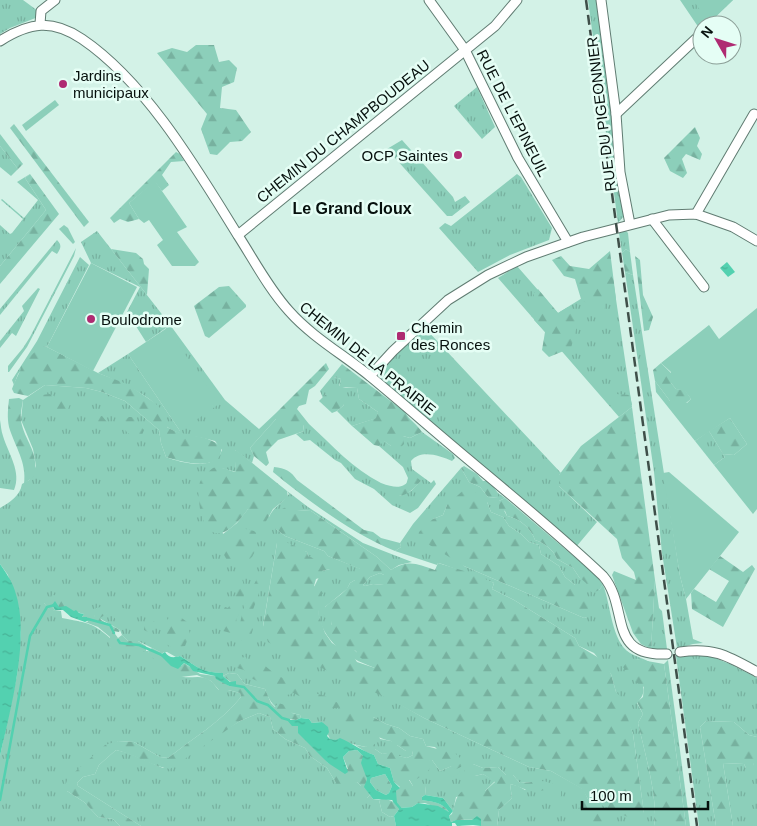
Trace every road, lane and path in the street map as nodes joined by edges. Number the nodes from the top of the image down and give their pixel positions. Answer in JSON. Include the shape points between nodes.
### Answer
{"nodes":[{"id":1,"x":55,"y":0,"type":"edge"},
{"id":2,"x":429,"y":0,"type":"edge"},
{"id":3,"x":517,"y":0,"type":"edge"},
{"id":4,"x":601,"y":0,"type":"edge"},
{"id":5,"x":40,"y":24,"type":"junction"},
{"id":6,"x":0,"y":41,"type":"edge"},
{"id":7,"x":692,"y":42,"type":"edge"},
{"id":8,"x":466,"y":50,"type":"junction"},
{"id":9,"x":616,"y":114,"type":"junction"},
{"id":10,"x":754,"y":114,"type":"dead end"},
{"id":11,"x":696,"y":214,"type":"junction"},
{"id":12,"x":652,"y":219,"type":"junction"},
{"id":13,"x":630,"y":224,"type":"junction"},
{"id":14,"x":238,"y":234,"type":"junction"},
{"id":15,"x":757,"y":241,"type":"edge"},
{"id":16,"x":568,"y":242,"type":"junction"},
{"id":17,"x":704,"y":288,"type":"dead end"},
{"id":18,"x":370,"y":376,"type":"junction"},
{"id":19,"x":680,"y":652,"type":"dead end"},
{"id":20,"x":668,"y":654,"type":"dead end"},
{"id":21,"x":757,"y":672,"type":"edge"}],
"edges":[{"from":1,"to":5,"type":"street","via":[[41,11]]},
{"from":2,"to":8,"type":"street","name":"RUE DE L'EPINEUIL"},
{"from":3,"to":8,"type":"street","name":"CHEMIN DU CHAMPBOUDEAU","via":[[495,26]]},
{"from":4,"to":9,"type":"street","name":"RUE DU PIGEONNIER"},
{"from":5,"to":6,"type":"street","name":"CHEMIN DE LA PRAIRIE","via":[[15,31]]},
{"from":5,"to":14,"type":"street","name":"CHEMIN DE LA PRAIRIE","via":[[63,28],[83,40],[134,85],[180,145]]},
{"from":7,"to":9,"type":"street"},
{"from":8,"to":14,"type":"street","name":"CHEMIN DU CHAMPBOUDEAU"},
{"from":8,"to":16,"type":"street","name":"RUE DE L'EPINEUIL","via":[[518,158]]},
{"from":9,"to":13,"type":"street","name":"RUE DU PIGEONNIER","via":[[620,172]]},
{"from":10,"to":11,"type":"street"},
{"from":11,"to":12,"type":"street"},
{"from":11,"to":15,"type":"street","via":[[733,227]]},
{"from":12,"to":13,"type":"street"},
{"from":12,"to":17,"type":"street"},
{"from":13,"to":16,"type":"street"},
{"from":14,"to":18,"type":"street","name":"CHEMIN DE LA PRAIRIE","via":[[269,286],[289,311]]},
{"from":16,"to":18,"type":"street","via":[[488,275],[448,300],[392,351]]},
{"from":18,"to":20,"type":"street","name":"CHEMIN DE LA PRAIRIE","via":[[603,576],[611,587],[622,630],[631,644],[648,654]]},
{"from":19,"to":21,"type":"street","via":[[714,651]]}]}
